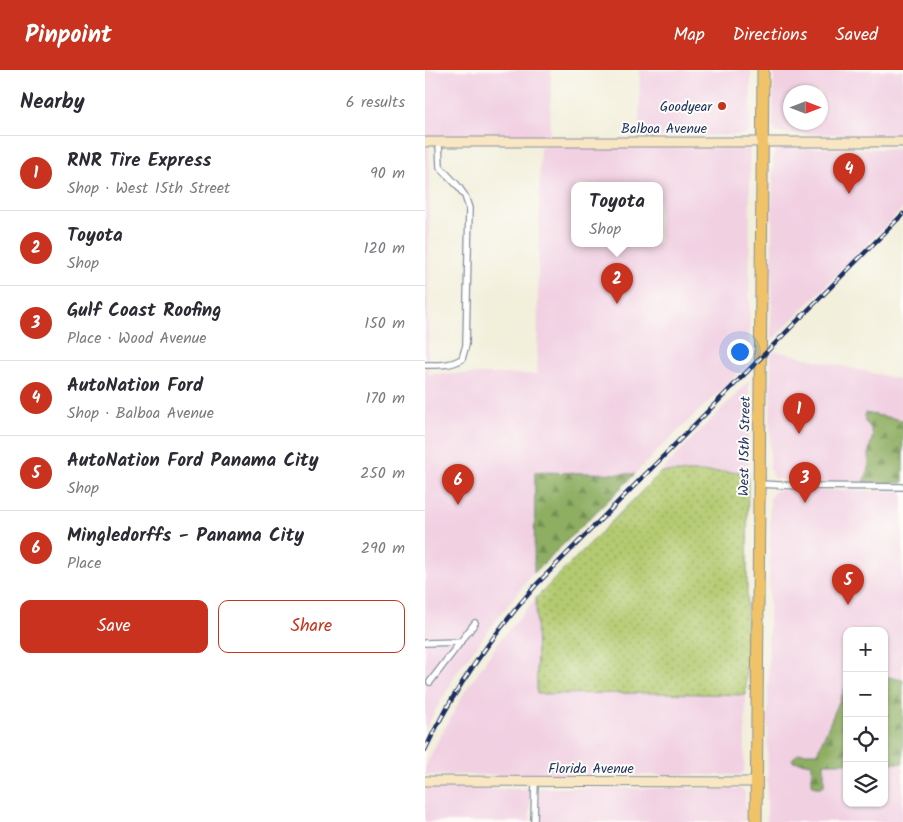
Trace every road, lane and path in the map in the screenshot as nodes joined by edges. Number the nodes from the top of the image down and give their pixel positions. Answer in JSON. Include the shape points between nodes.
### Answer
{"nodes":[{"id":1,"x":763,"y":70,"type":"edge"},
{"id":2,"x":762,"y":141,"type":"junction"},
{"id":3,"x":425,"y":142,"type":"edge"},
{"id":4,"x":439,"y":142,"type":"junction"},
{"id":5,"x":903,"y":142,"type":"edge"},
{"id":6,"x":425,"y":365,"type":"edge"},
{"id":7,"x":759,"y":484,"type":"junction"},
{"id":8,"x":903,"y":487,"type":"edge"},
{"id":9,"x":475,"y":623,"type":"dead end"},
{"id":10,"x":460,"y":642,"type":"junction"},
{"id":11,"x":425,"y":643,"type":"edge"},
{"id":12,"x":430,"y":682,"type":"dead end"},
{"id":13,"x":425,"y":781,"type":"edge"},
{"id":14,"x":535,"y":781,"type":"junction"},
{"id":15,"x":756,"y":782,"type":"junction"},
{"id":16,"x":534,"y":822,"type":"edge"},
{"id":17,"x":756,"y":822,"type":"edge"}],
"edges":[{"from":1,"to":2,"type":"highway","name":"West 15th Street"},
{"from":2,"to":4,"type":"street","name":"Balboa Avenue"},
{"from":2,"to":5,"type":"street","name":"Balboa Avenue"},
{"from":2,"to":7,"type":"highway","name":"West 15th Street"},
{"from":3,"to":4,"type":"street","name":"Balboa Avenue"},
{"from":4,"to":6,"type":"street","via":[[440,166],[465,196],[469,208],[466,344],[462,359],[457,362]]},
{"from":7,"to":8,"type":"street"},
{"from":7,"to":15,"type":"highway","name":"West 15th Street"},
{"from":9,"to":10,"type":"street"},
{"from":10,"to":11,"type":"street"},
{"from":10,"to":12,"type":"street"},
{"from":13,"to":14,"type":"street","name":"Florida Avenue"},
{"from":14,"to":15,"type":"street","name":"Florida Avenue"},
{"from":14,"to":16,"type":"street"},
{"from":15,"to":17,"type":"highway","name":"West 15th Street"}]}
